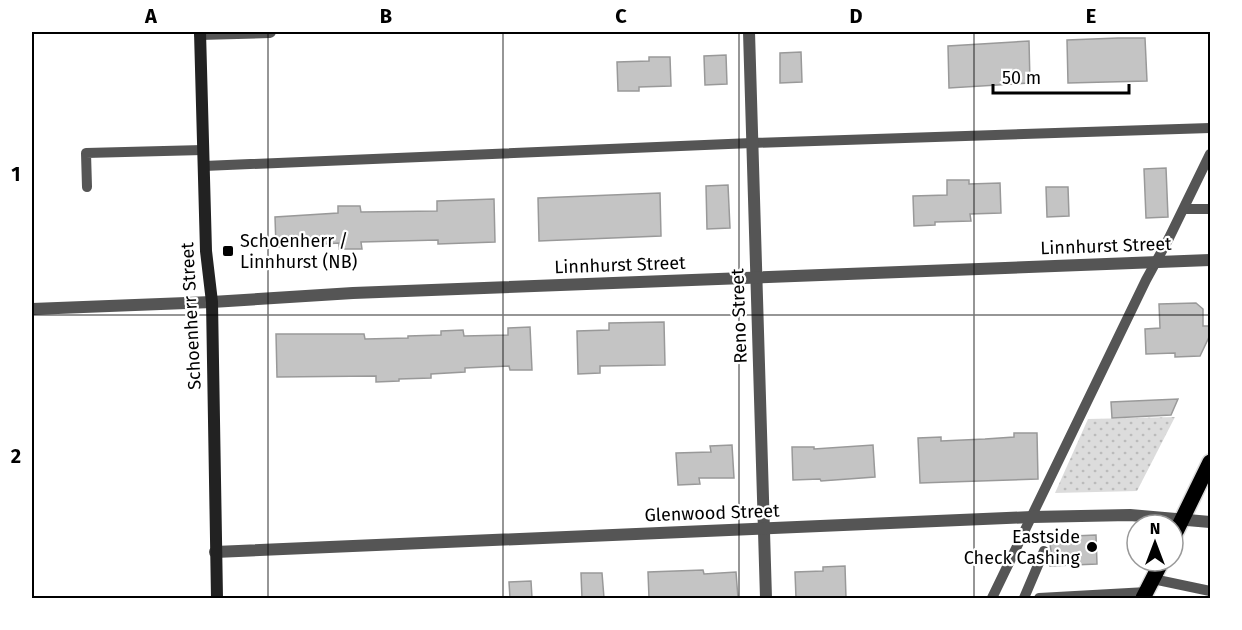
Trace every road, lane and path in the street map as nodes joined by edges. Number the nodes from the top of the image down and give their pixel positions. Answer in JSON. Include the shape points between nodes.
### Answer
{"nodes":[{"id":1,"x":270,"y":32,"type":"edge"},
{"id":2,"x":749,"y":32,"type":"edge"},
{"id":3,"x":200,"y":33,"type":"edge"},
{"id":4,"x":1210,"y":128,"type":"edge"},
{"id":5,"x":752,"y":143,"type":"junction"},
{"id":6,"x":203,"y":150,"type":"junction"},
{"id":7,"x":1210,"y":154,"type":"edge"},
{"id":8,"x":204,"y":166,"type":"junction"},
{"id":9,"x":87,"y":187,"type":"dead end"},
{"id":10,"x":1184,"y":208,"type":"junction"},
{"id":11,"x":1210,"y":209,"type":"edge"},
{"id":12,"x":1210,"y":260,"type":"edge"},
{"id":13,"x":1155,"y":262,"type":"junction"},
{"id":14,"x":756,"y":278,"type":"junction"},
{"id":15,"x":212,"y":302,"type":"junction"},
{"id":16,"x":32,"y":309,"type":"edge"},
{"id":17,"x":1210,"y":462,"type":"edge"},
{"id":18,"x":1185,"y":514,"type":"edge"},
{"id":19,"x":1125,"y":515,"type":"edge"},
{"id":20,"x":1032,"y":517,"type":"junction"},
{"id":21,"x":1185,"y":520,"type":"edge"},
{"id":22,"x":1210,"y":522,"type":"edge"},
{"id":23,"x":764,"y":530,"type":"junction"},
{"id":24,"x":1044,"y":551,"type":"dead end"},
{"id":25,"x":215,"y":552,"type":"junction"},
{"id":26,"x":1156,"y":573,"type":"edge"},
{"id":27,"x":1148,"y":590,"type":"edge"},
{"id":28,"x":1210,"y":591,"type":"edge"},
{"id":29,"x":216,"y":598,"type":"edge"},
{"id":30,"x":766,"y":598,"type":"edge"},
{"id":31,"x":992,"y":598,"type":"edge"},
{"id":32,"x":1023,"y":598,"type":"edge"},
{"id":33,"x":1039,"y":598,"type":"edge"}],
"edges":[{"from":1,"to":3,"type":"street"},
{"from":2,"to":5,"type":"street","name":"Reno Street"},
{"from":3,"to":6,"type":"street","name":"Schoenherr Street"},
{"from":4,"to":5,"type":"lane"},
{"from":5,"to":8,"type":"lane"},
{"from":5,"to":14,"type":"street","name":"Reno Street"},
{"from":6,"to":8,"type":"street","name":"Schoenherr Street"},
{"from":6,"to":9,"type":"lane","via":[[86,153]]},
{"from":7,"to":10,"type":"lane"},
{"from":8,"to":15,"type":"street","name":"Schoenherr Street"},
{"from":10,"to":11,"type":"lane"},
{"from":10,"to":13,"type":"lane"},
{"from":12,"to":13,"type":"street","name":"Linnhurst Street"},
{"from":13,"to":14,"type":"street","name":"Linnhurst Street"},
{"from":13,"to":20,"type":"lane"},
{"from":14,"to":15,"type":"street","name":"Linnhurst Street"},
{"from":14,"to":23,"type":"street","name":"Reno Street"},
{"from":15,"to":16,"type":"street","name":"Linnhurst Street"},
{"from":15,"to":25,"type":"street","name":"Schoenherr Street"},
{"from":17,"to":18,"type":"main road"},
{"from":19,"to":20,"type":"street","name":"Glenwood Street"},
{"from":20,"to":23,"type":"street","name":"Glenwood Street"},
{"from":20,"to":31,"type":"lane"},
{"from":21,"to":22,"type":"street","name":"Glenwood Street"},
{"from":23,"to":25,"type":"street","name":"Glenwood Street"},
{"from":23,"to":30,"type":"street","name":"Reno Street"},
{"from":24,"to":32,"type":"lane"},
{"from":25,"to":29,"type":"street","name":"Schoenherr Street"},
{"from":26,"to":27,"type":"main road"},
{"from":27,"to":28,"type":"lane"},
{"from":27,"to":33,"type":"lane"}]}
